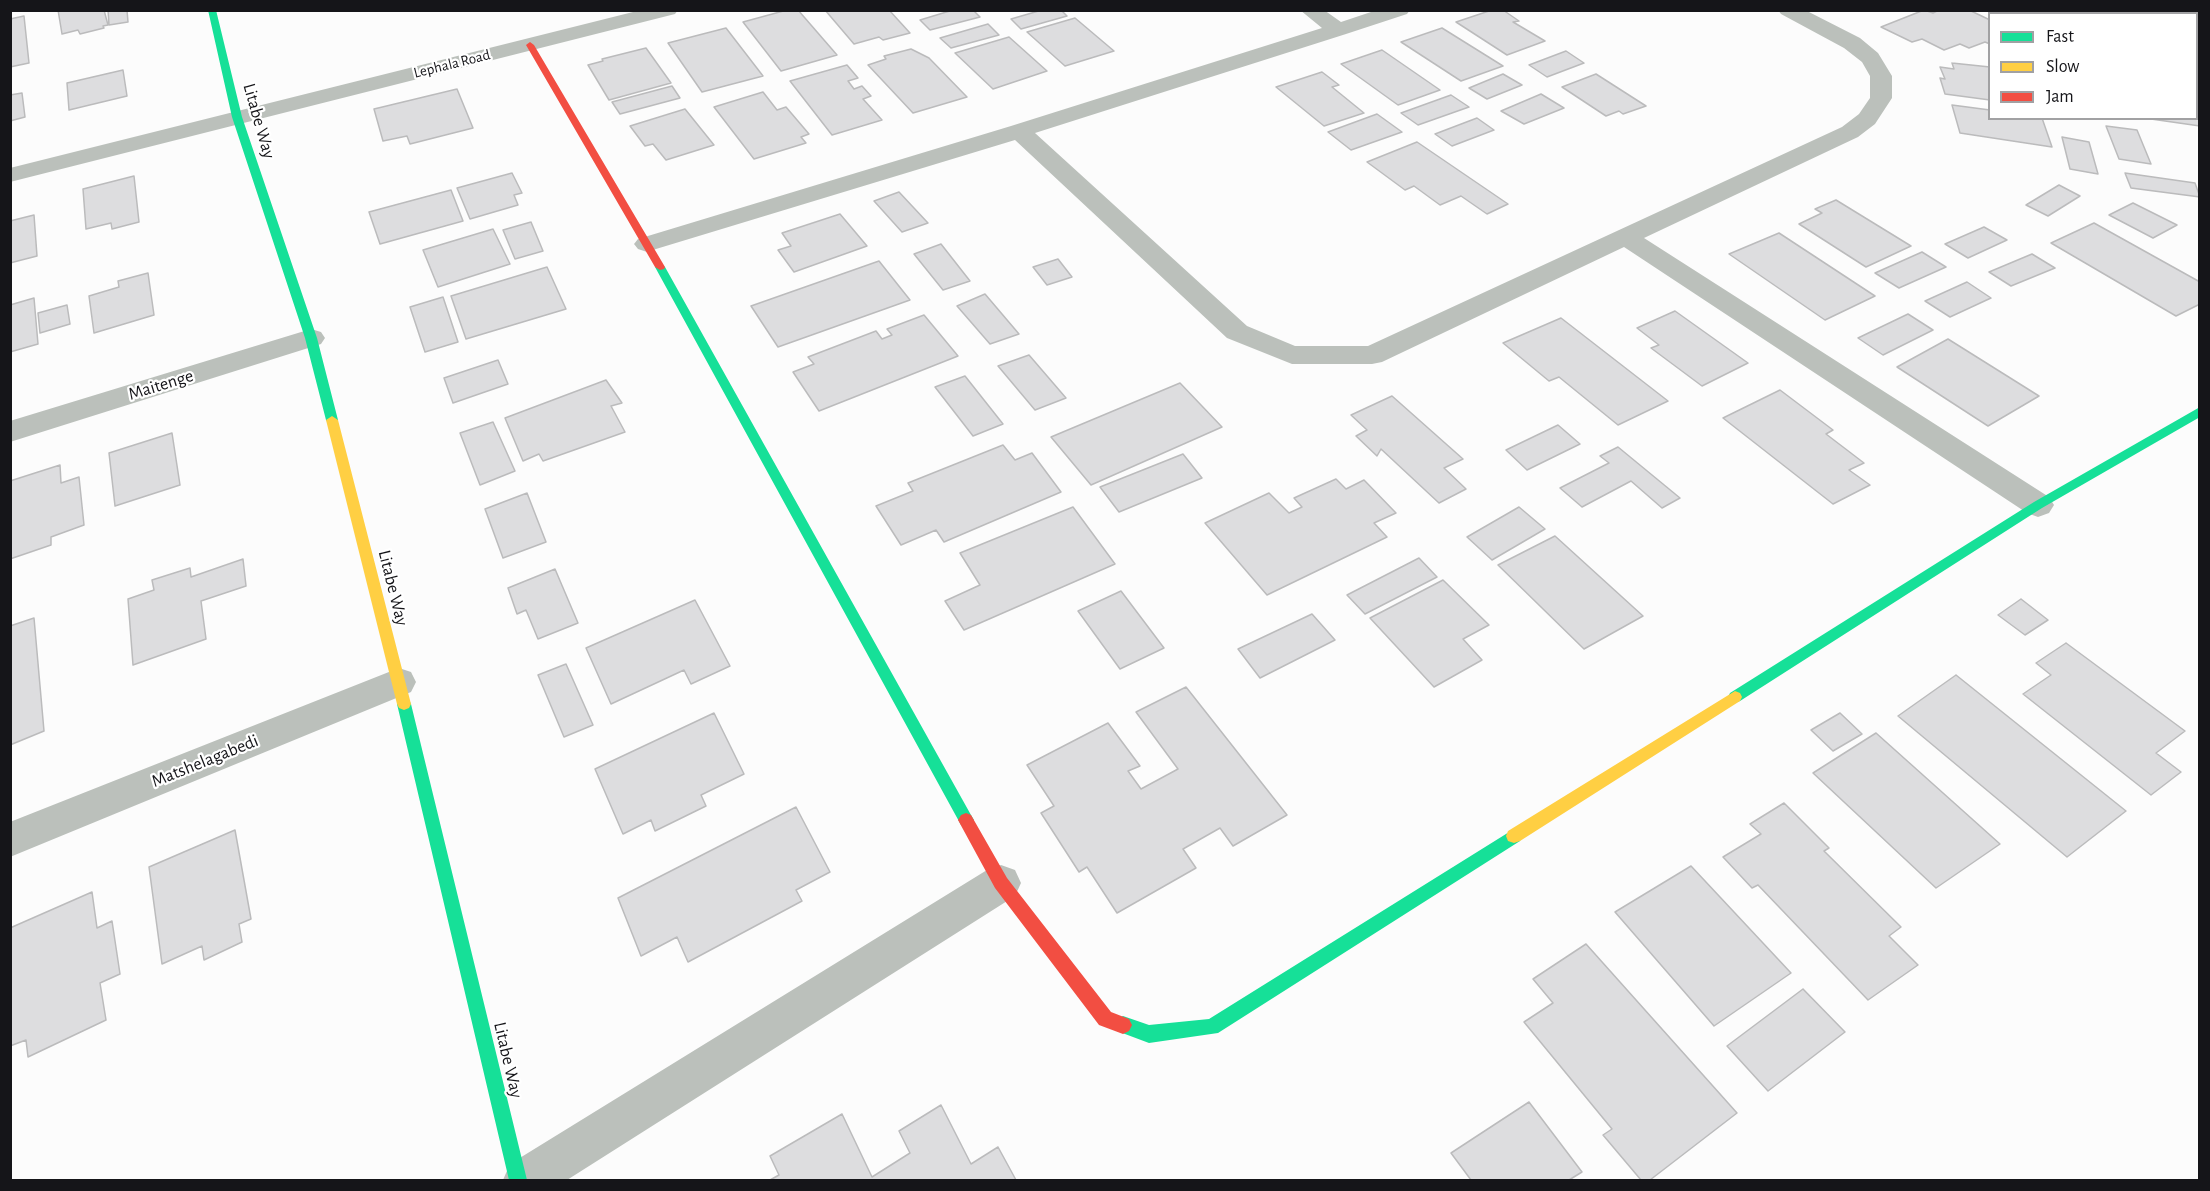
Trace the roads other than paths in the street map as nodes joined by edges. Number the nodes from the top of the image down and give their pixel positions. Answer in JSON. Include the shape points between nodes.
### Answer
{"nodes":[{"id":1,"x":212,"y":10,"type":"edge"},
{"id":2,"x":668,"y":10,"type":"edge"},
{"id":3,"x":1310,"y":10,"type":"edge"},
{"id":4,"x":1400,"y":10,"type":"edge"},
{"id":5,"x":1788,"y":10,"type":"edge"},
{"id":6,"x":1339,"y":30,"type":"junction"},
{"id":7,"x":530,"y":45,"type":"junction"},
{"id":8,"x":237,"y":117,"type":"junction"},
{"id":9,"x":1019,"y":131,"type":"junction"},
{"id":10,"x":10,"y":175,"type":"edge"},
{"id":11,"x":1627,"y":238,"type":"junction"},
{"id":12,"x":647,"y":244,"type":"junction"},
{"id":13,"x":311,"y":338,"type":"junction"},
{"id":14,"x":2199,"y":411,"type":"edge"},
{"id":15,"x":10,"y":432,"type":"edge"},
{"id":16,"x":2038,"y":505,"type":"junction"},
{"id":17,"x":399,"y":682,"type":"junction"},
{"id":18,"x":10,"y":840,"type":"edge"},
{"id":19,"x":1001,"y":883,"type":"junction"},
{"id":20,"x":518,"y":1180,"type":"edge"},
{"id":21,"x":526,"y":1180,"type":"edge"}],
"edges":[{"from":1,"to":8,"type":"street","name":"Litabe Way"},
{"from":2,"to":7,"type":"street","name":"Lephala Road"},
{"from":3,"to":6,"type":"street"},
{"from":4,"to":6,"type":"street"},
{"from":5,"to":11,"type":"street","via":[[1852,43],[1870,58],[1881,76],[1881,98],[1867,119],[1850,132]]},
{"from":6,"to":9,"type":"street"},
{"from":7,"to":8,"type":"street","name":"Lephala Road"},
{"from":7,"to":12,"type":"street"},
{"from":8,"to":10,"type":"street","name":"Lephala Road"},
{"from":8,"to":13,"type":"street","name":"Litabe Way"},
{"from":9,"to":11,"type":"street","via":[[1238,332],[1292,355],[1372,355]]},
{"from":9,"to":12,"type":"street"},
{"from":11,"to":16,"type":"street"},
{"from":12,"to":19,"type":"street"},
{"from":13,"to":15,"type":"street","name":"Maitenge"},
{"from":13,"to":17,"type":"street","name":"Litabe Way"},
{"from":14,"to":16,"type":"street"},
{"from":16,"to":19,"type":"street","via":[[1212,1027],[1149,1034],[1105,1019]]},
{"from":17,"to":18,"type":"street","name":"Matshelagabedi"},
{"from":17,"to":20,"type":"street","name":"Litabe Way"},
{"from":19,"to":21,"type":"street"}]}
